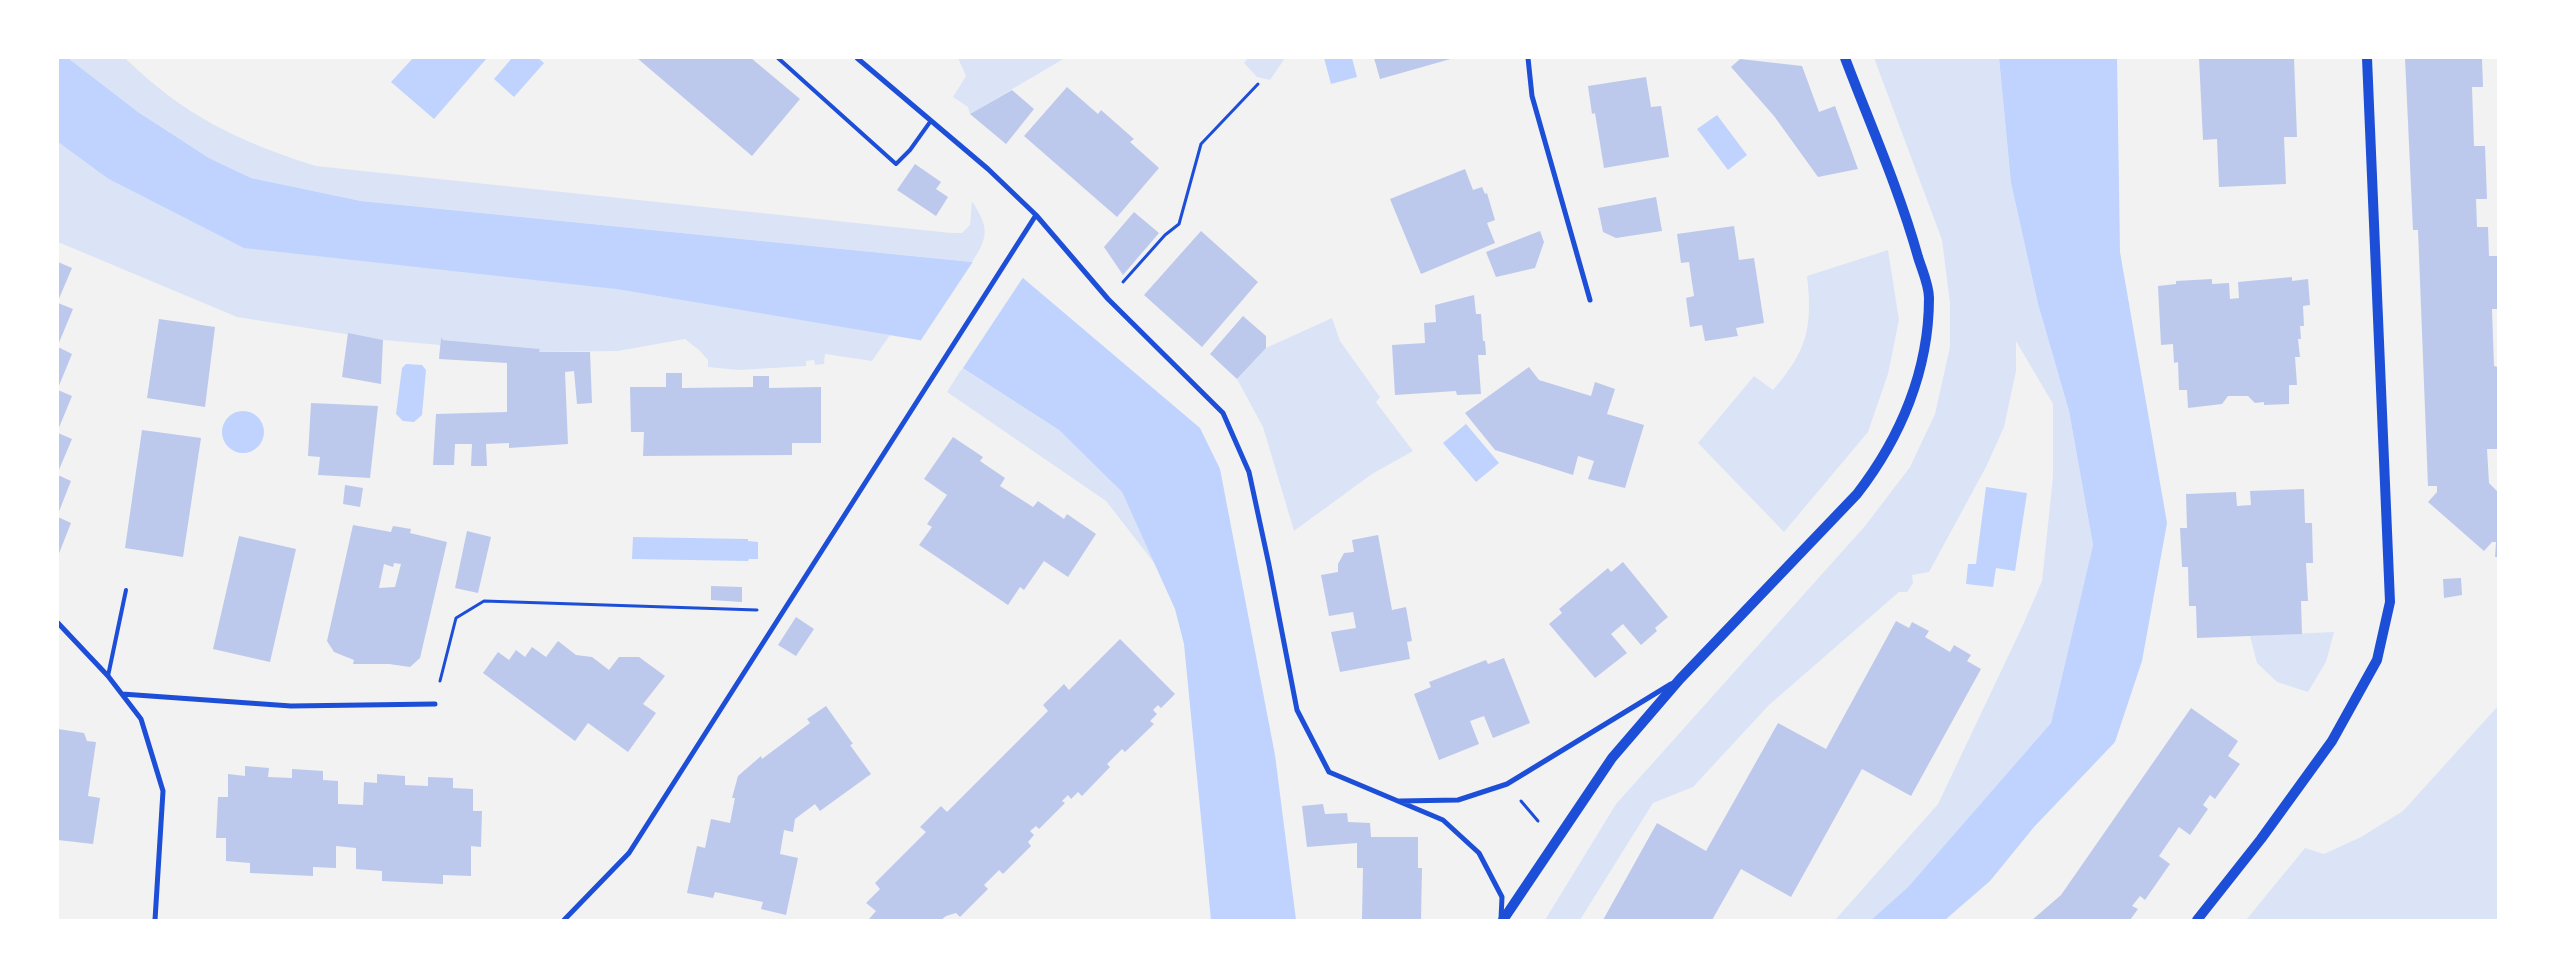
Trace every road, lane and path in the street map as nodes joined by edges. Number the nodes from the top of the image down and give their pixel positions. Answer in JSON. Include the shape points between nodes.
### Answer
{"nodes":[{"id":1,"x":778,"y":58,"type":"edge"},
{"id":2,"x":856,"y":58,"type":"edge"},
{"id":3,"x":1528,"y":58,"type":"edge"},
{"id":4,"x":1845,"y":58,"type":"edge"},
{"id":5,"x":2367,"y":58,"type":"edge"},
{"id":6,"x":1258,"y":84,"type":"dead end"},
{"id":7,"x":930,"y":122,"type":"junction"},
{"id":8,"x":1036,"y":214,"type":"junction"},
{"id":9,"x":1127,"y":278,"type":"dead end"},
{"id":10,"x":1590,"y":300,"type":"dead end"},
{"id":11,"x":126,"y":590,"type":"dead end"},
{"id":12,"x":783,"y":611,"type":"junction"},
{"id":13,"x":58,"y":623,"type":"edge"},
{"id":14,"x":108,"y":676,"type":"junction"},
{"id":15,"x":1680,"y":679,"type":"junction"},
{"id":16,"x":122,"y":694,"type":"junction"},
{"id":17,"x":435,"y":704,"type":"joint"},
{"id":18,"x":1507,"y":784,"type":"junction"},
{"id":19,"x":1397,"y":801,"type":"junction"},
{"id":20,"x":1555,"y":841,"type":"junction"},
{"id":21,"x":155,"y":920,"type":"edge"},
{"id":22,"x":564,"y":920,"type":"edge"},
{"id":23,"x":1502,"y":920,"type":"edge"},
{"id":24,"x":2197,"y":920,"type":"edge"}],
"edges":[{"from":1,"to":7,"type":"lane","via":[[896,164]]},
{"from":2,"to":7,"type":"street"},
{"from":3,"to":10,"type":"street","via":[[1532,96]]},
{"from":4,"to":15,"type":"main road","via":[[1910,230],[1929,296],[1924,357],[1905,417],[1863,487]]},
{"from":5,"to":24,"type":"main road","via":[[2390,602],[2378,660],[2332,742]]},
{"from":6,"to":9,"type":"path","via":[[1201,144],[1180,224],[1165,235]]},
{"from":7,"to":8,"type":"street","via":[[988,169]]},
{"from":8,"to":12,"type":"street"},
{"from":8,"to":19,"type":"street","via":[[1108,299],[1223,413],[1248,472],[1270,565],[1297,710],[1329,772]]},
{"from":11,"to":14,"type":"lane"},
{"from":12,"to":17,"type":"path","via":[[484,601],[456,618]]},
{"from":12,"to":22,"type":"street","via":[[629,853]]},
{"from":13,"to":14,"type":"street"},
{"from":14,"to":16,"type":"street"},
{"from":15,"to":18,"type":"street"},
{"from":15,"to":20,"type":"main road","via":[[1612,758]]},
{"from":16,"to":17,"type":"street","via":[[291,706]]},
{"from":16,"to":21,"type":"street","via":[[141,719],[163,791]]},
{"from":18,"to":19,"type":"street","via":[[1458,800]]},
{"from":18,"to":20,"type":"path"},
{"from":19,"to":23,"type":"street","via":[[1444,820],[1479,853],[1502,897]]},
{"from":20,"to":23,"type":"main road"}]}
